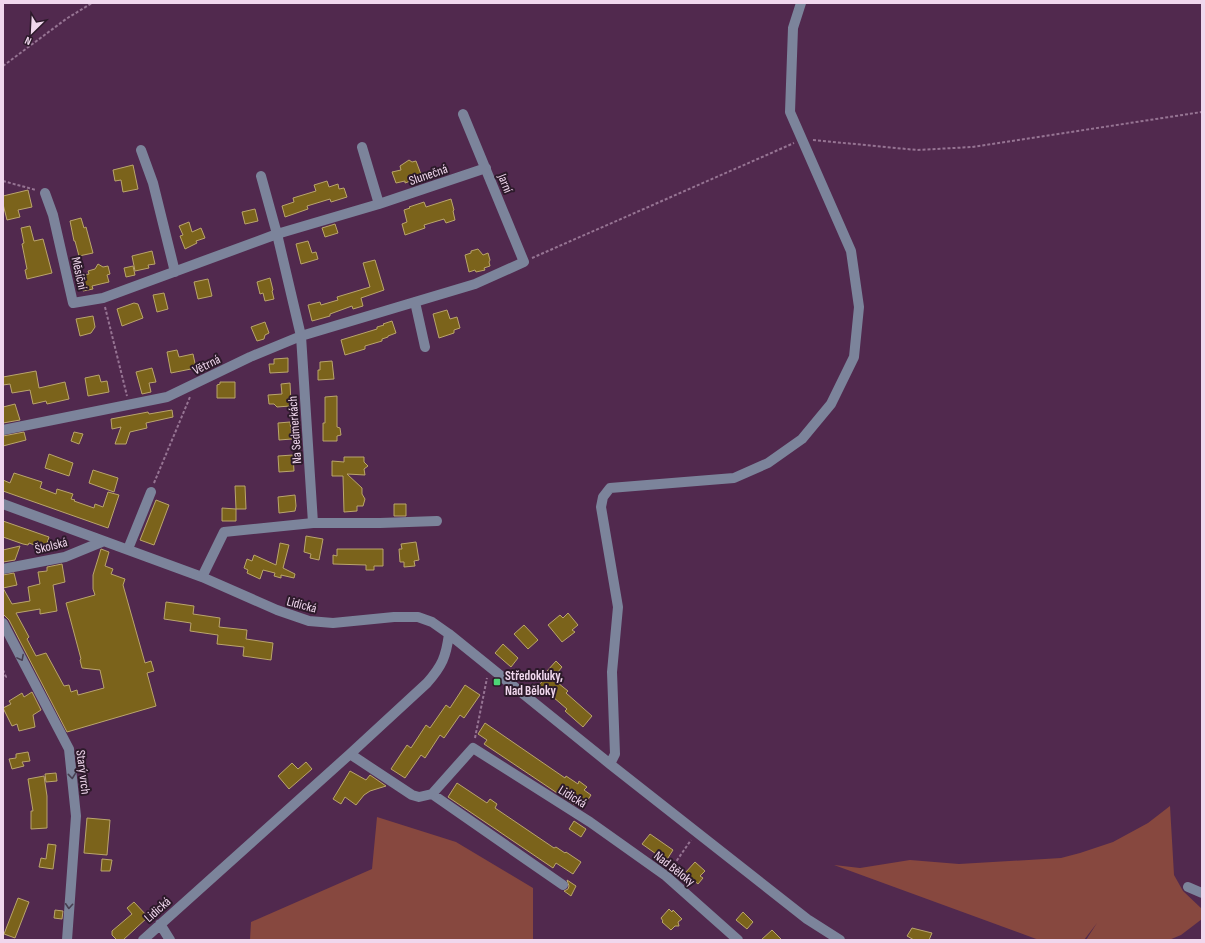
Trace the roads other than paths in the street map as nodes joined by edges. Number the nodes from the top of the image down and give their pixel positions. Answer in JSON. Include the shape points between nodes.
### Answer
{"nodes":[{"id":1,"x":801,"y":3,"type":"edge"},
{"id":2,"x":463,"y":114,"type":"dead end"},
{"id":3,"x":362,"y":148,"type":"dead end"},
{"id":4,"x":141,"y":150,"type":"dead end"},
{"id":5,"x":486,"y":168,"type":"junction"},
{"id":6,"x":261,"y":176,"type":"dead end"},
{"id":7,"x":45,"y":192,"type":"road end"},
{"id":8,"x":379,"y":204,"type":"junction"},
{"id":9,"x":277,"y":234,"type":"junction"},
{"id":10,"x":524,"y":262,"type":"joint"},
{"id":11,"x":175,"y":272,"type":"junction"},
{"id":12,"x":415,"y":302,"type":"junction"},
{"id":13,"x":301,"y":336,"type":"junction"},
{"id":14,"x":425,"y":347,"type":"dead end"},
{"id":15,"x":3,"y":430,"type":"edge"},
{"id":16,"x":151,"y":492,"type":"road end"},
{"id":17,"x":3,"y":504,"type":"edge"},
{"id":18,"x":437,"y":521,"type":"dead end"},
{"id":19,"x":313,"y":523,"type":"junction"},
{"id":20,"x":104,"y":541,"type":"junction"},
{"id":21,"x":128,"y":549,"type":"junction"},
{"id":22,"x":3,"y":569,"type":"edge"},
{"id":23,"x":202,"y":577,"type":"junction"},
{"id":24,"x":3,"y":623,"type":"edge"},
{"id":25,"x":449,"y":634,"type":"junction"},
{"id":26,"x":350,"y":754,"type":"junction"},
{"id":27,"x":610,"y":764,"type":"junction"},
{"id":28,"x":432,"y":794,"type":"junction"},
{"id":29,"x":590,"y":822,"type":"joint"},
{"id":30,"x":563,"y":885,"type":"dead end"},
{"id":31,"x":1188,"y":886,"type":"dead end"},
{"id":32,"x":1202,"y":893,"type":"edge"},
{"id":33,"x":160,"y":924,"type":"junction"},
{"id":34,"x":67,"y":940,"type":"edge"},
{"id":35,"x":143,"y":940,"type":"edge"},
{"id":36,"x":170,"y":940,"type":"edge"},
{"id":37,"x":738,"y":940,"type":"edge"},
{"id":38,"x":840,"y":940,"type":"edge"}],
"edges":[{"from":1,"to":27,"type":"street","via":[[793,28],[790,112],[851,251],[859,307],[854,357],[831,404],[802,439],[768,463],[734,478],[610,488],[603,497],[601,507],[618,607],[612,672],[615,754]]},
{"from":2,"to":5,"type":"street","name":"Jarní"},
{"from":3,"to":8,"type":"street"},
{"from":4,"to":11,"type":"street","via":[[153,183]]},
{"from":5,"to":8,"type":"street","name":"Slunečná"},
{"from":5,"to":10,"type":"street","name":"Jarní"},
{"from":6,"to":9,"type":"street"},
{"from":7,"to":11,"type":"street","name":"Měsíční","via":[[53,215],[73,303],[103,298]]},
{"from":8,"to":9,"type":"street","name":"Slunečná"},
{"from":9,"to":11,"type":"street","name":"Měsíční"},
{"from":9,"to":13,"type":"street"},
{"from":10,"to":12,"type":"street","name":"Větrná","via":[[475,284]]},
{"from":12,"to":13,"type":"street","name":"Větrná"},
{"from":12,"to":14,"type":"street"},
{"from":13,"to":15,"type":"street","name":"Větrná","via":[[250,357],[167,397]]},
{"from":13,"to":19,"type":"street","name":"Na Sedmerkách"},
{"from":16,"to":21,"type":"street"},
{"from":17,"to":20,"type":"street","name":"Lidická"},
{"from":18,"to":19,"type":"street"},
{"from":19,"to":23,"type":"street","via":[[224,532]]},
{"from":20,"to":21,"type":"street","name":"Lidická"},
{"from":20,"to":22,"type":"street","name":"Školská","via":[[64,557]]},
{"from":21,"to":23,"type":"street","name":"Lidická"},
{"from":23,"to":25,"type":"street","name":"Lidická","via":[[309,621],[333,623],[418,617],[432,622]]},
{"from":24,"to":34,"type":"street","name":"Starý vrch","one_way":true,"via":[[69,749],[76,816]]},
{"from":25,"to":26,"type":"street","name":"Lidická","via":[[447,651],[438,671]]},
{"from":25,"to":27,"type":"street"},
{"from":26,"to":28,"type":"street","via":[[412,795],[419,797]]},
{"from":26,"to":33,"type":"street","name":"Lidická"},
{"from":27,"to":38,"type":"street","via":[[807,920]]},
{"from":28,"to":29,"type":"street","name":"Lidická","via":[[473,748]]},
{"from":28,"to":30,"type":"street"},
{"from":29,"to":37,"type":"street","name":"Nad Běloky","via":[[666,876]]},
{"from":31,"to":32,"type":"street"},
{"from":33,"to":35,"type":"street","name":"Lidická"},
{"from":33,"to":36,"type":"street"}]}
